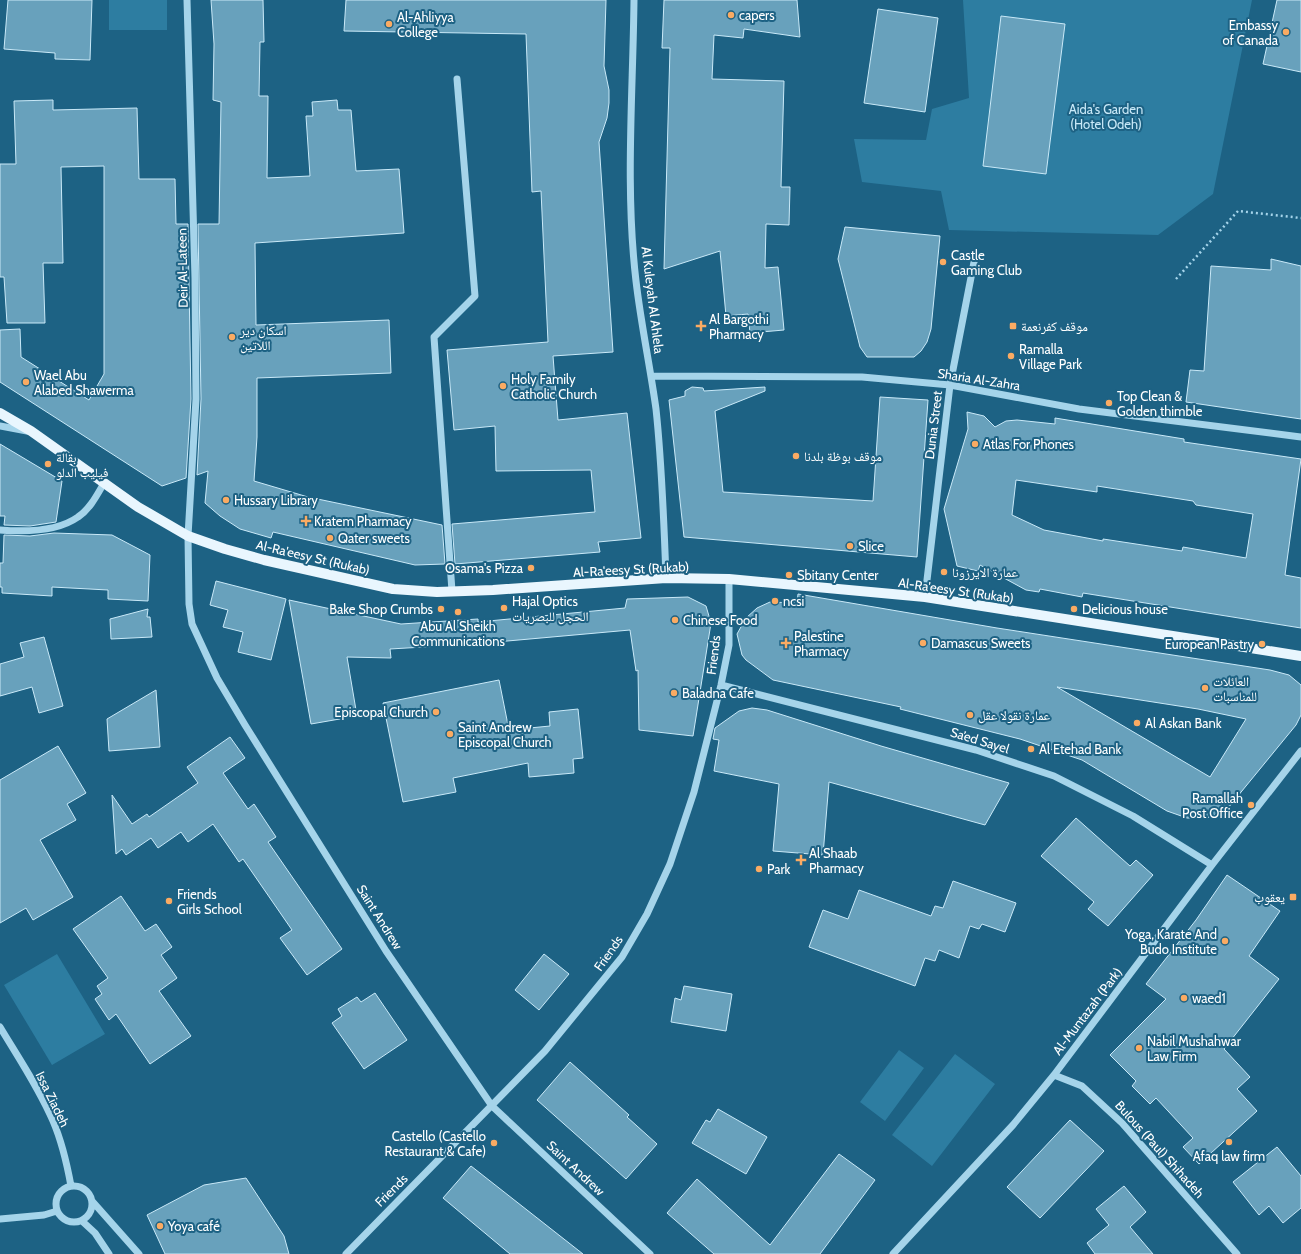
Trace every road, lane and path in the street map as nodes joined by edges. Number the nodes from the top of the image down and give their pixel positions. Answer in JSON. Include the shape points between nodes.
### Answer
{"nodes":[{"id":1,"x":188,"y":0,"type":"edge"},
{"id":2,"x":634,"y":0,"type":"edge"},
{"id":3,"x":457,"y":79,"type":"dead end"},
{"id":4,"x":1301,"y":218,"type":"edge"},
{"id":5,"x":975,"y":257,"type":"dead end"},
{"id":6,"x":1176,"y":280,"type":"dead end"},
{"id":7,"x":651,"y":376,"type":"junction"},
{"id":8,"x":950,"y":385,"type":"junction"},
{"id":9,"x":0,"y":413,"type":"edge"},
{"id":10,"x":0,"y":426,"type":"edge"},
{"id":11,"x":31,"y":431,"type":"junction"},
{"id":12,"x":1301,"y":437,"type":"edge"},
{"id":13,"x":104,"y":483,"type":"junction"},
{"id":14,"x":0,"y":530,"type":"edge"},
{"id":15,"x":188,"y":536,"type":"junction"},
{"id":16,"x":666,"y":578,"type":"junction"},
{"id":17,"x":729,"y":580,"type":"junction"},
{"id":18,"x":452,"y":591,"type":"junction"},
{"id":19,"x":926,"y":597,"type":"junction"},
{"id":20,"x":1299,"y":657,"type":"edge"},
{"id":21,"x":722,"y":685,"type":"junction"},
{"id":22,"x":1301,"y":751,"type":"edge"},
{"id":23,"x":1212,"y":865,"type":"junction"},
{"id":24,"x":0,"y":1027,"type":"edge"},
{"id":25,"x":1054,"y":1075,"type":"junction"},
{"id":26,"x":492,"y":1106,"type":"junction"},
{"id":27,"x":71,"y":1186,"type":"junction"},
{"id":28,"x":92,"y":1201,"type":"junction"},
{"id":29,"x":57,"y":1211,"type":"junction"},
{"id":30,"x":0,"y":1219,"type":"edge"},
{"id":31,"x":82,"y":1221,"type":"junction"},
{"id":32,"x":110,"y":1254,"type":"edge"},
{"id":33,"x":139,"y":1254,"type":"edge"},
{"id":34,"x":346,"y":1254,"type":"edge"},
{"id":35,"x":650,"y":1254,"type":"edge"},
{"id":36,"x":893,"y":1254,"type":"edge"},
{"id":37,"x":1237,"y":1254,"type":"edge"}],
"edges":[{"from":1,"to":15,"type":"street","name":"Deir Al-Lateen","via":[[196,391]]},
{"from":2,"to":7,"type":"street","name":"Al Kuleyah Al Ahlela","via":[[630,182],[636,281]]},
{"from":3,"to":18,"type":"street","via":[[475,296],[434,337]]},
{"from":4,"to":6,"type":"path","via":[[1238,211]]},
{"from":5,"to":8,"type":"street","name":"Dunia Street"},
{"from":7,"to":8,"type":"street","name":"Sharia Al-Zahra","via":[[862,377]]},
{"from":7,"to":16,"type":"street","name":"Al Kuleyah Al Ahlela","via":[[662,473]]},
{"from":8,"to":12,"type":"street","name":"Sharia Al-Zahra","via":[[1079,409]]},
{"from":8,"to":19,"type":"street","name":"Dunia Street"},
{"from":9,"to":11,"type":"main road","name":"Al-Ra'eesy St (Rukab)"},
{"from":10,"to":11,"type":"street"},
{"from":11,"to":13,"type":"main road","name":"Al-Ra'eesy St (Rukab)"},
{"from":13,"to":14,"type":"street","via":[[90,505],[78,517],[63,524],[23,532]]},
{"from":13,"to":15,"type":"main road","name":"Al-Ra'eesy St (Rukab)"},
{"from":15,"to":18,"type":"main road","name":"Al-Ra'eesy St (Rukab)","via":[[238,553],[352,581],[393,589]]},
{"from":15,"to":26,"type":"street","name":"Saint Andrew","via":[[189,604],[192,624],[217,678],[386,951]]},
{"from":16,"to":17,"type":"main road","name":"Al-Ra'eesy St (Rukab)"},
{"from":16,"to":18,"type":"main road","name":"Al-Ra'eesy St (Rukab)"},
{"from":17,"to":19,"type":"main road","name":"Al-Ra'eesy St (Rukab)"},
{"from":17,"to":21,"type":"street","name":"Friends","via":[[728,646]]},
{"from":19,"to":20,"type":"main road","name":"Al-Ra'eesy St (Rukab)"},
{"from":21,"to":23,"type":"street","name":"Sa’ed Sayel","via":[[976,750],[1054,776],[1133,816]]},
{"from":21,"to":26,"type":"street","name":"Friends","via":[[694,792],[670,864],[647,914],[622,957],[545,1051]]},
{"from":22,"to":23,"type":"street","name":"Al-Muntazah (Park)"},
{"from":23,"to":25,"type":"street","name":"Al-Muntazah (Park)"},
{"from":24,"to":27,"type":"street","name":"Issa Ziadeh","via":[[38,1090],[53,1121],[64,1152]]},
{"from":25,"to":36,"type":"street","name":"Al-Muntazah (Park)","via":[[1013,1125]]},
{"from":25,"to":37,"type":"street","name":"Bulous (Paul) Shihadeh","via":[[1082,1086],[1122,1122]]},
{"from":26,"to":34,"type":"street","name":"Friends"},
{"from":26,"to":35,"type":"street","name":"Saint Andrew"},
{"from":27,"to":28,"type":"street","via":[[82,1187]]},
{"from":27,"to":29,"type":"street","via":[[60,1193]]},
{"from":28,"to":31,"type":"street","via":[[90,1213]]},
{"from":28,"to":33,"type":"street"},
{"from":29,"to":30,"type":"street","via":[[44,1215]]},
{"from":29,"to":31,"type":"street","via":[[65,1220]]},
{"from":31,"to":32,"type":"street","via":[[95,1233]]}]}
